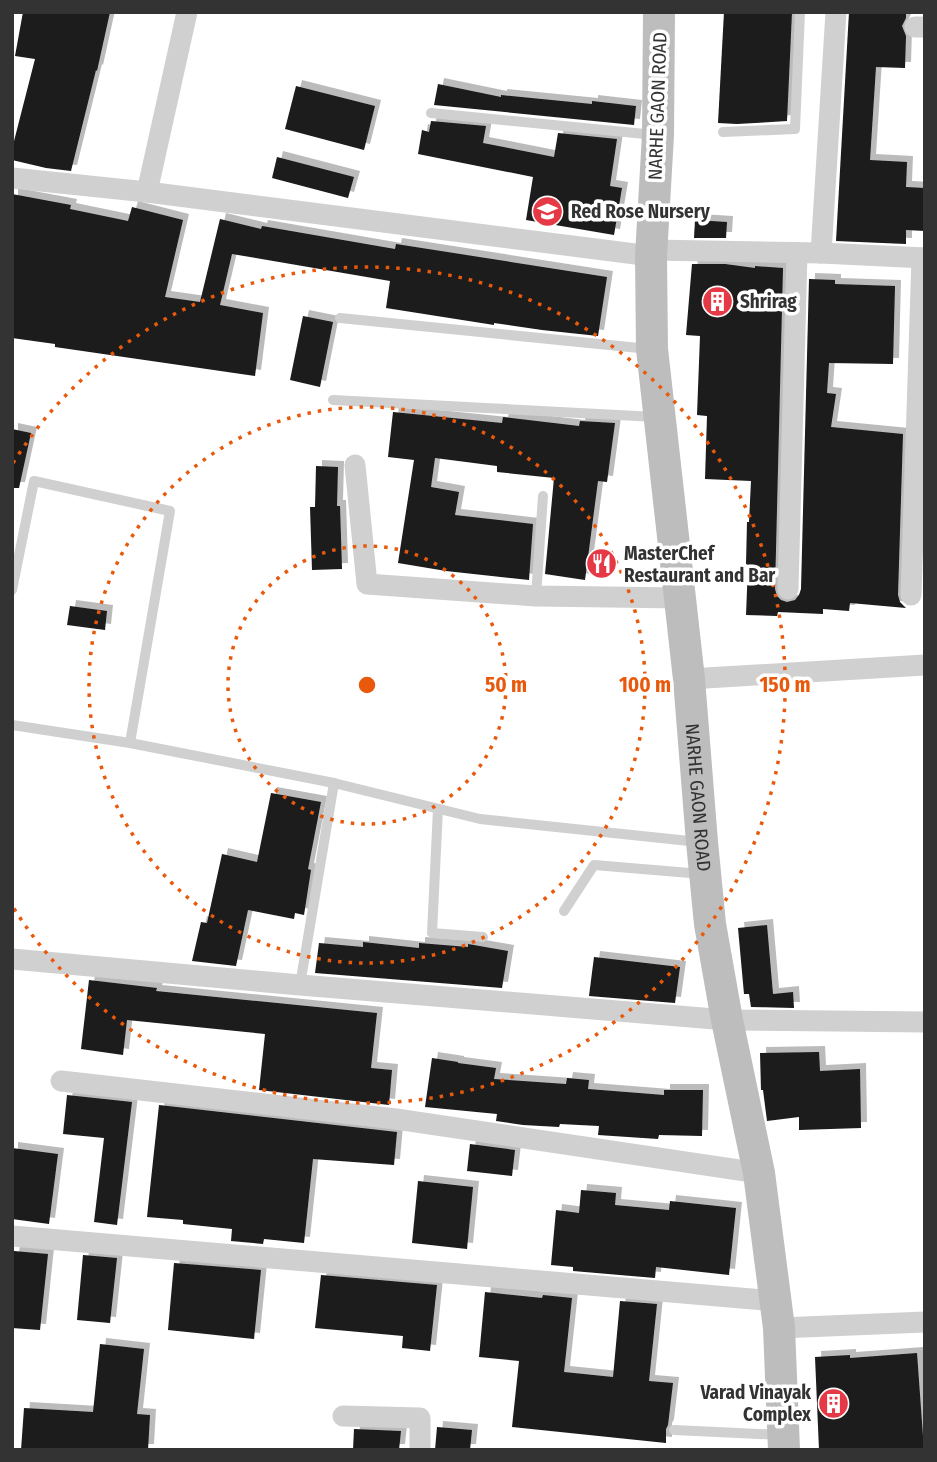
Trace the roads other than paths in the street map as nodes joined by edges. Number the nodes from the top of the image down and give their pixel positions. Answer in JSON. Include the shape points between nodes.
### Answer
{"nodes":[{"id":1,"x":187,"y":12,"type":"edge"},
{"id":2,"x":659,"y":12,"type":"edge"},
{"id":3,"x":800,"y":12,"type":"edge"},
{"id":4,"x":836,"y":12,"type":"edge"},
{"id":5,"x":431,"y":113,"type":"dead end"},
{"id":6,"x":723,"y":132,"type":"dead end"},
{"id":7,"x":658,"y":135,"type":"junction"},
{"id":8,"x":12,"y":178,"type":"edge"},
{"id":9,"x":147,"y":192,"type":"junction"},
{"id":10,"x":651,"y":253,"type":"junction"},
{"id":11,"x":797,"y":253,"type":"junction"},
{"id":12,"x":821,"y":253,"type":"junction"},
{"id":13,"x":923,"y":258,"type":"edge"},
{"id":14,"x":340,"y":318,"type":"dead end"},
{"id":15,"x":652,"y":349,"type":"junction"},
{"id":16,"x":333,"y":400,"type":"dead end"},
{"id":17,"x":659,"y":418,"type":"junction"},
{"id":18,"x":355,"y":465,"type":"dead end"},
{"id":19,"x":543,"y":496,"type":"dead end"},
{"id":20,"x":788,"y":589,"type":"dead end"},
{"id":21,"x":12,"y":590,"type":"edge"},
{"id":22,"x":911,"y":595,"type":"dead end"},
{"id":23,"x":536,"y":596,"type":"junction"},
{"id":24,"x":681,"y":598,"type":"junction"},
{"id":25,"x":925,"y":665,"type":"edge"},
{"id":26,"x":689,"y":679,"type":"junction"},
{"id":27,"x":12,"y":724,"type":"edge"},
{"id":28,"x":131,"y":743,"type":"junction"},
{"id":29,"x":334,"y":783,"type":"junction"},
{"id":30,"x":438,"y":808,"type":"junction"},
{"id":31,"x":702,"y":842,"type":"junction"},
{"id":32,"x":705,"y":874,"type":"junction"},
{"id":33,"x":564,"y":911,"type":"dead end"},
{"id":34,"x":483,"y":937,"type":"dead end"},
{"id":35,"x":12,"y":959,"type":"edge"},
{"id":36,"x":300,"y":985,"type":"junction"},
{"id":37,"x":727,"y":1020,"type":"junction"},
{"id":38,"x":925,"y":1022,"type":"edge"},
{"id":39,"x":61,"y":1081,"type":"dead end"},
{"id":40,"x":759,"y":1173,"type":"junction"},
{"id":41,"x":12,"y":1236,"type":"edge"},
{"id":42,"x":778,"y":1315,"type":"junction"},
{"id":43,"x":925,"y":1322,"type":"edge"},
{"id":44,"x":343,"y":1416,"type":"dead end"},
{"id":45,"x":674,"y":1430,"type":"dead end"},
{"id":46,"x":784,"y":1443,"type":"edge"},
{"id":47,"x":420,"y":1450,"type":"edge"}],
"edges":[{"from":1,"to":9,"type":"street"},
{"from":2,"to":7,"type":"street","name":"NARHE GAON ROAD"},
{"from":3,"to":6,"type":"lane","via":[[795,129]]},
{"from":4,"to":12,"type":"street"},
{"from":5,"to":7,"type":"lane"},
{"from":7,"to":10,"type":"street","name":"NARHE GAON ROAD"},
{"from":8,"to":9,"type":"street"},
{"from":9,"to":10,"type":"street"},
{"from":10,"to":11,"type":"street"},
{"from":10,"to":15,"type":"street","name":"NARHE GAON ROAD"},
{"from":11,"to":12,"type":"street"},
{"from":11,"to":20,"type":"street"},
{"from":12,"to":13,"type":"street"},
{"from":13,"to":22,"type":"street"},
{"from":14,"to":15,"type":"lane"},
{"from":15,"to":17,"type":"street","name":"NARHE GAON ROAD"},
{"from":16,"to":17,"type":"lane"},
{"from":17,"to":24,"type":"street","name":"NARHE GAON ROAD"},
{"from":18,"to":23,"type":"street","via":[[367,584]]},
{"from":19,"to":23,"type":"lane"},
{"from":21,"to":28,"type":"lane","via":[[34,481],[170,511]]},
{"from":23,"to":24,"type":"street"},
{"from":24,"to":26,"type":"street","name":"NARHE GAON ROAD"},
{"from":25,"to":26,"type":"street"},
{"from":26,"to":31,"type":"street","name":"NARHE GAON ROAD"},
{"from":27,"to":28,"type":"lane"},
{"from":28,"to":29,"type":"lane"},
{"from":29,"to":30,"type":"lane"},
{"from":29,"to":36,"type":"lane"},
{"from":30,"to":31,"type":"lane","via":[[480,819]]},
{"from":30,"to":34,"type":"lane","via":[[432,933]]},
{"from":31,"to":32,"type":"street","name":"NARHE GAON ROAD"},
{"from":32,"to":33,"type":"lane","via":[[594,865]]},
{"from":32,"to":37,"type":"street","name":"NARHE GAON ROAD"},
{"from":35,"to":36,"type":"street"},
{"from":36,"to":37,"type":"street"},
{"from":37,"to":38,"type":"street"},
{"from":37,"to":40,"type":"street","name":"NARHE GAON ROAD"},
{"from":39,"to":40,"type":"street","via":[[396,1119]]},
{"from":40,"to":42,"type":"street","name":"NARHE GAON ROAD"},
{"from":41,"to":42,"type":"street"},
{"from":42,"to":43,"type":"street"},
{"from":42,"to":46,"type":"street","name":"NARHE GAON ROAD"},
{"from":44,"to":47,"type":"street","via":[[420,1418]]},
{"from":45,"to":46,"type":"lane"}]}
